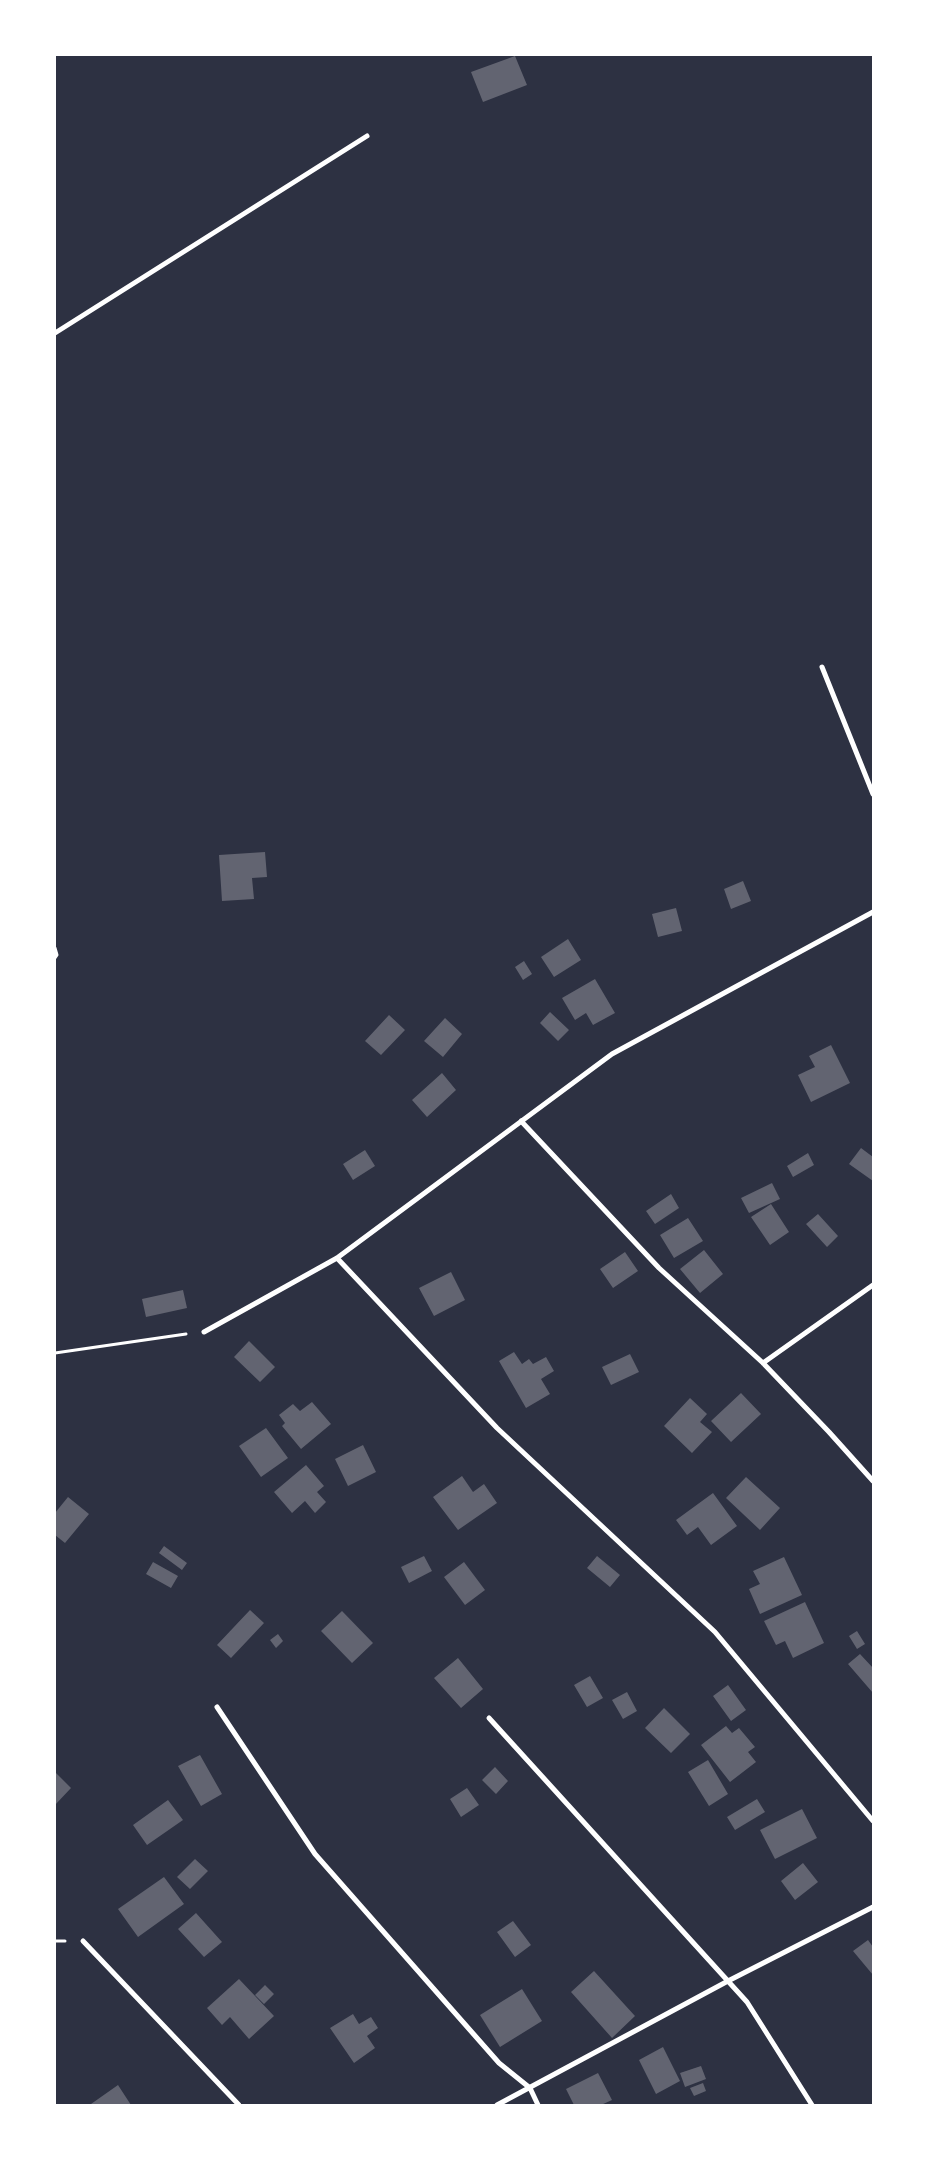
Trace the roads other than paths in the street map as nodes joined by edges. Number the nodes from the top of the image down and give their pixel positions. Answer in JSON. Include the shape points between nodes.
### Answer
{"nodes":[{"id":1,"x":367,"y":136,"type":"dead end"},
{"id":2,"x":55,"y":333,"type":"edge"},
{"id":3,"x":822,"y":667,"type":"dead end"},
{"id":4,"x":873,"y":794,"type":"edge"},
{"id":5,"x":873,"y":912,"type":"edge"},
{"id":6,"x":521,"y":1121,"type":"junction"},
{"id":7,"x":336,"y":1258,"type":"junction"},
{"id":8,"x":873,"y":1285,"type":"edge"},
{"id":9,"x":204,"y":1332,"type":"road end"},
{"id":10,"x":763,"y":1363,"type":"junction"},
{"id":11,"x":873,"y":1481,"type":"edge"},
{"id":12,"x":217,"y":1707,"type":"dead end"},
{"id":13,"x":489,"y":1718,"type":"dead end"},
{"id":14,"x":873,"y":1820,"type":"edge"},
{"id":15,"x":873,"y":1907,"type":"edge"},
{"id":16,"x":83,"y":1941,"type":"dead end"},
{"id":17,"x":728,"y":1981,"type":"junction"},
{"id":18,"x":530,"y":2088,"type":"junction"},
{"id":19,"x":239,"y":2105,"type":"edge"},
{"id":20,"x":497,"y":2105,"type":"edge"},
{"id":21,"x":538,"y":2105,"type":"edge"},
{"id":22,"x":812,"y":2105,"type":"edge"}],
"edges":[{"from":1,"to":2,"type":"street"},
{"from":3,"to":4,"type":"street"},
{"from":5,"to":6,"type":"street","via":[[612,1054]]},
{"from":6,"to":7,"type":"street"},
{"from":6,"to":10,"type":"street","via":[[660,1268]]},
{"from":7,"to":9,"type":"street"},
{"from":7,"to":14,"type":"street","via":[[497,1428],[715,1632]]},
{"from":8,"to":10,"type":"street"},
{"from":10,"to":11,"type":"street"},
{"from":12,"to":18,"type":"street","via":[[315,1854],[499,2063]]},
{"from":13,"to":17,"type":"street"},
{"from":15,"to":17,"type":"street"},
{"from":16,"to":19,"type":"street"},
{"from":17,"to":18,"type":"street"},
{"from":17,"to":22,"type":"street","via":[[747,2002]]},
{"from":18,"to":20,"type":"street"},
{"from":18,"to":21,"type":"street"}]}
